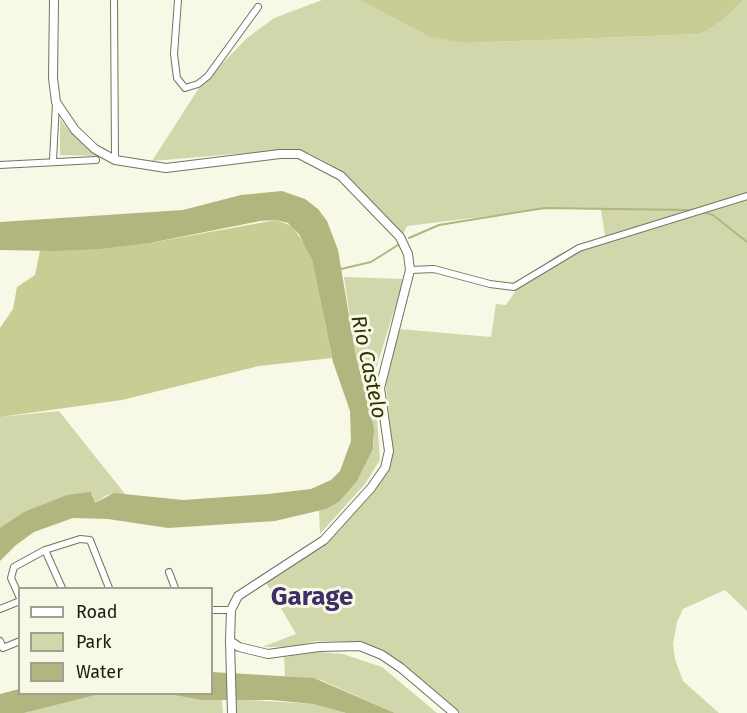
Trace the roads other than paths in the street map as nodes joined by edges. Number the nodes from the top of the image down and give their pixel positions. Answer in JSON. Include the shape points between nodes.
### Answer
{"nodes":[{"id":1,"x":54,"y":0,"type":"edge"},
{"id":2,"x":114,"y":0,"type":"edge"},
{"id":3,"x":178,"y":0,"type":"edge"},
{"id":4,"x":258,"y":7,"type":"dead end"},
{"id":5,"x":56,"y":102,"type":"junction"},
{"id":6,"x":96,"y":159,"type":"dead end"},
{"id":7,"x":53,"y":160,"type":"junction"},
{"id":8,"x":115,"y":160,"type":"junction"},
{"id":9,"x":0,"y":165,"type":"edge"},
{"id":10,"x":747,"y":196,"type":"edge"},
{"id":11,"x":410,"y":270,"type":"junction"},
{"id":12,"x":45,"y":550,"type":"junction"},
{"id":13,"x":169,"y":572,"type":"dead end"},
{"id":14,"x":62,"y":587,"type":"edge"},
{"id":15,"x":109,"y":587,"type":"edge"},
{"id":16,"x":175,"y":587,"type":"edge"},
{"id":17,"x":18,"y":593,"type":"edge"},
{"id":18,"x":18,"y":600,"type":"edge"},
{"id":19,"x":0,"y":609,"type":"edge"},
{"id":20,"x":213,"y":610,"type":"edge"},
{"id":21,"x":231,"y":610,"type":"junction"},
{"id":22,"x":18,"y":641,"type":"edge"},
{"id":23,"x":230,"y":641,"type":"junction"},
{"id":24,"x":1,"y":644,"type":"edge"},
{"id":25,"x":232,"y":713,"type":"edge"},
{"id":26,"x":454,"y":713,"type":"edge"}],
"edges":[{"from":1,"to":5,"type":"main road"},
{"from":2,"to":8,"type":"street"},
{"from":3,"to":4,"type":"street","via":[[174,54],[177,78],[185,88],[208,76]]},
{"from":5,"to":7,"type":"street"},
{"from":5,"to":8,"type":"main road","via":[[88,142]]},
{"from":6,"to":7,"type":"street"},
{"from":7,"to":9,"type":"street"},
{"from":8,"to":11,"type":"main road","via":[[166,168],[280,154],[311,158],[341,176],[376,209],[400,237]]},
{"from":10,"to":11,"type":"street","via":[[579,248],[514,287],[490,285],[434,269]]},
{"from":11,"to":21,"type":"main road","via":[[380,388],[388,451],[381,476],[324,540],[247,588]]},
{"from":12,"to":14,"type":"street"},
{"from":12,"to":15,"type":"street","via":[[67,541],[90,540]]},
{"from":12,"to":17,"type":"street","via":[[11,571]]},
{"from":13,"to":16,"type":"street"},
{"from":18,"to":19,"type":"street"},
{"from":20,"to":21,"type":"street"},
{"from":21,"to":23,"type":"main road"},
{"from":22,"to":24,"type":"street"},
{"from":23,"to":25,"type":"street"},
{"from":23,"to":26,"type":"main road","via":[[268,654],[360,646],[401,668]]}]}
